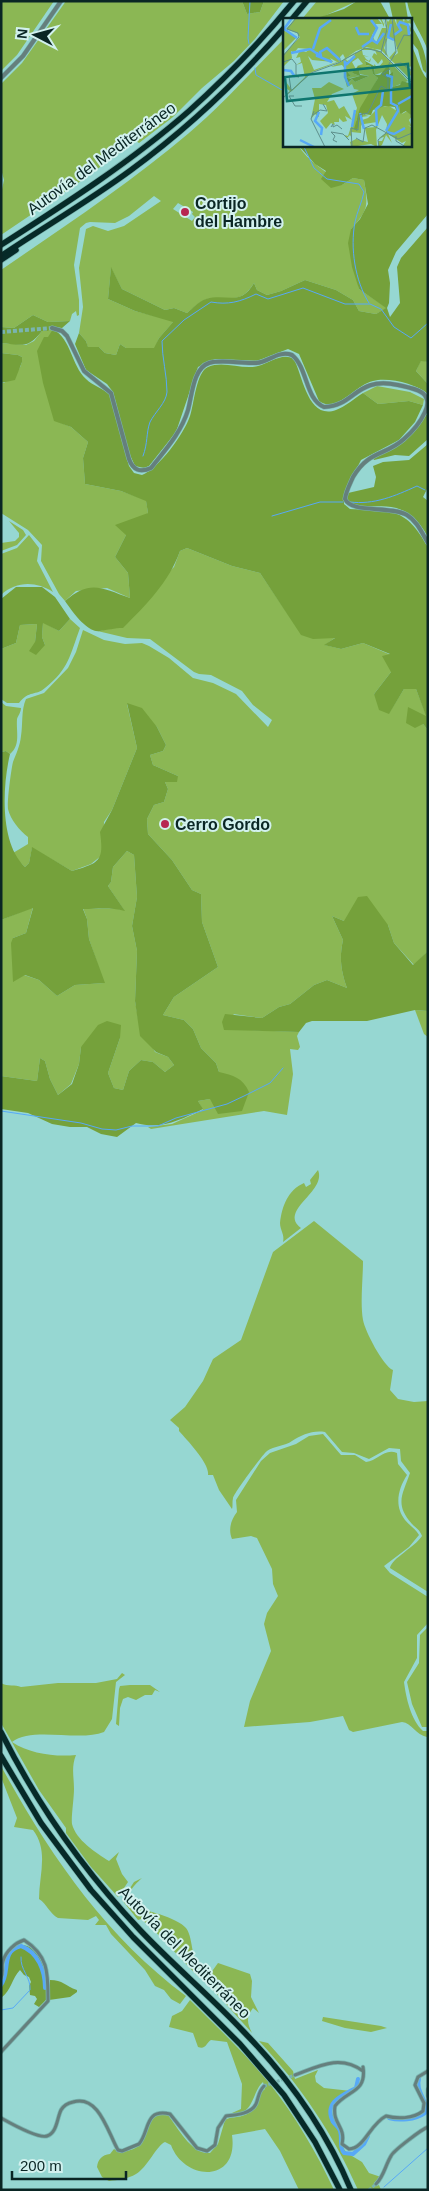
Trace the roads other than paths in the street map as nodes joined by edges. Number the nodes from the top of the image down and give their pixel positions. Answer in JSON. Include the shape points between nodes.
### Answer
{"nodes":[{"id":1,"x":61,"y":1,"type":"edge"},
{"id":2,"x":294,"y":1,"type":"edge"},
{"id":3,"x":307,"y":1,"type":"edge"},
{"id":4,"x":293,"y":18,"type":"edge"},
{"id":5,"x":283,"y":29,"type":"edge"},
{"id":6,"x":1,"y":78,"type":"edge"},
{"id":7,"x":36,"y":235,"type":"junction"},
{"id":8,"x":1,"y":245,"type":"edge"},
{"id":9,"x":1,"y":256,"type":"edge"},
{"id":10,"x":1,"y":260,"type":"edge"},
{"id":11,"x":52,"y":328,"type":"tunnel mouth"},
{"id":12,"x":428,"y":543,"type":"edge"},
{"id":13,"x":1,"y":1732,"type":"edge"},
{"id":14,"x":1,"y":1756,"type":"edge"},
{"id":15,"x":1,"y":1978,"type":"edge"},
{"id":16,"x":1,"y":2052,"type":"edge"},
{"id":17,"x":363,"y":2067,"type":"dead end"},
{"id":18,"x":428,"y":2071,"type":"edge"},
{"id":19,"x":364,"y":2072,"type":"junction"},
{"id":20,"x":295,"y":2075,"type":"tunnel mouth"},
{"id":21,"x":264,"y":2086,"type":"tunnel mouth"},
{"id":22,"x":428,"y":2089,"type":"edge"},
{"id":23,"x":428,"y":2096,"type":"edge"},
{"id":24,"x":1,"y":2118,"type":"edge"},
{"id":25,"x":428,"y":2127,"type":"edge"},
{"id":26,"x":376,"y":2184,"type":"tunnel mouth"},
{"id":27,"x":340,"y":2190,"type":"edge"},
{"id":28,"x":351,"y":2190,"type":"edge"}],
"edges":[{"from":1,"to":6,"type":"street","via":[[23,56]]},
{"from":2,"to":8,"type":"highway","name":"Autovía del Mediterráneo","via":[[235,68],[189,112],[130,157]]},
{"from":3,"to":4,"type":"highway"},
{"from":5,"to":7,"type":"highway","name":"Autovía del Mediterráneo","via":[[181,130],[131,170]]},
{"from":7,"to":9,"type":"highway","name":"Autovía del Mediterráneo"},
{"from":7,"to":10,"type":"highway"},
{"from":11,"to":12,"type":"street","via":[[67,336],[84,371],[106,388],[115,400],[131,465],[139,471],[151,468],[179,432],[197,375],[209,363],[260,363],[282,354],[292,355],[301,366],[315,402],[324,407],[338,404],[374,383],[420,392],[428,401],[424,414],[404,440],[365,460],[345,498],[357,508],[390,509],[407,515]]},
{"from":13,"to":28,"type":"highway","name":"Autovía del Mediterráneo","via":[[56,1825],[97,1880],[140,1929],[242,2029],[291,2087],[333,2151]]},
{"from":14,"to":27,"type":"highway","name":"Autovía del Mediterráneo","via":[[41,1822],[92,1890],[133,1937],[240,2044],[284,2095],[315,2142]]},
{"from":15,"to":16,"type":"street","via":[[3,1960],[9,1950],[24,1940],[46,1964],[48,2001]]},
{"from":17,"to":19,"type":"street"},
{"from":18,"to":19,"type":"street","via":[[418,2077],[415,2085],[424,2103],[423,2111],[406,2117],[379,2119],[361,2144],[349,2149],[342,2144],[343,2132],[335,2120],[335,2106],[359,2089]]},
{"from":19,"to":20,"type":"street","via":[[357,2066],[335,2061]]},
{"from":21,"to":24,"type":"street","via":[[256,2105],[222,2120],[215,2146],[207,2151],[197,2148],[170,2114],[163,2112],[150,2119],[139,2144],[122,2151],[118,2150],[90,2102],[84,2100],[66,2104],[48,2136],[40,2136]]},
{"from":22,"to":23,"type":"street"},
{"from":25,"to":26,"type":"street","via":[[419,2130],[410,2141],[394,2151]]}]}
